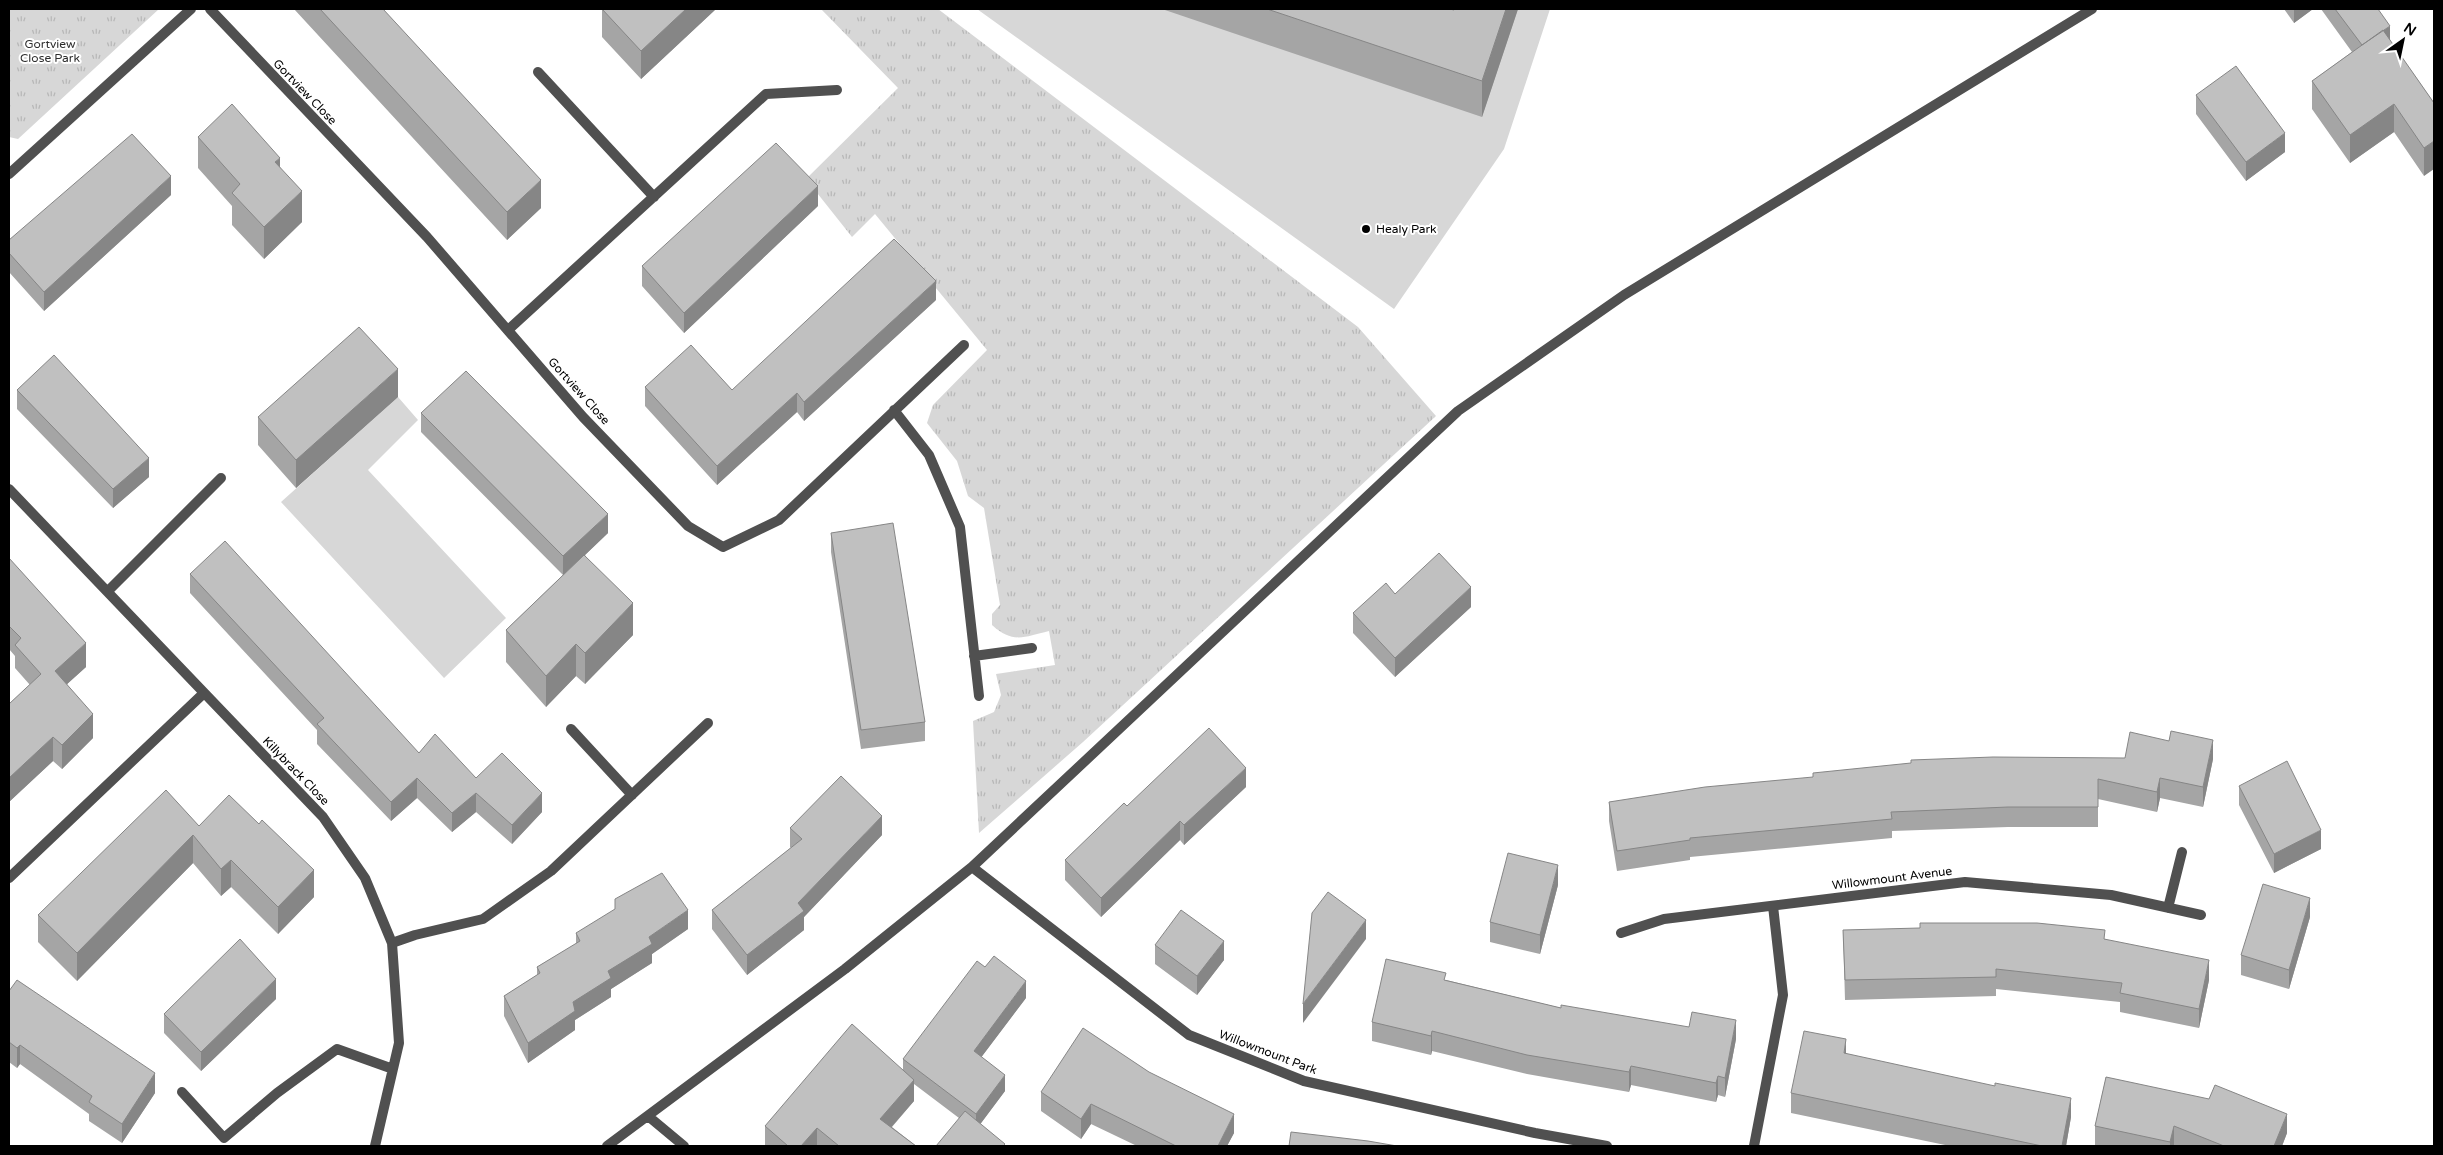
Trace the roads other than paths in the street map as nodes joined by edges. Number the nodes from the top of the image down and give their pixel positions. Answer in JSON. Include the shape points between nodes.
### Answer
{"nodes":[{"id":1,"x":191,"y":9,"type":"edge"},
{"id":2,"x":210,"y":9,"type":"edge"},
{"id":3,"x":2092,"y":9,"type":"edge"},
{"id":4,"x":538,"y":72,"type":"dead end"},
{"id":5,"x":837,"y":90,"type":"dead end"},
{"id":6,"x":9,"y":174,"type":"edge"},
{"id":7,"x":654,"y":197,"type":"junction"},
{"id":8,"x":508,"y":330,"type":"junction"},
{"id":9,"x":964,"y":345,"type":"dead end"},
{"id":10,"x":894,"y":410,"type":"junction"},
{"id":11,"x":221,"y":478,"type":"dead end"},
{"id":12,"x":9,"y":489,"type":"edge"},
{"id":13,"x":108,"y":591,"type":"junction"},
{"id":14,"x":1032,"y":648,"type":"dead end"},
{"id":15,"x":974,"y":656,"type":"junction"},
{"id":16,"x":204,"y":693,"type":"junction"},
{"id":17,"x":979,"y":696,"type":"dead end"},
{"id":18,"x":708,"y":723,"type":"dead end"},
{"id":19,"x":571,"y":729,"type":"dead end"},
{"id":20,"x":632,"y":795,"type":"junction"},
{"id":21,"x":2182,"y":852,"type":"dead end"},
{"id":22,"x":972,"y":868,"type":"junction"},
{"id":23,"x":9,"y":878,"type":"edge"},
{"id":24,"x":1773,"y":906,"type":"junction"},
{"id":25,"x":2168,"y":908,"type":"junction"},
{"id":26,"x":2201,"y":915,"type":"dead end"},
{"id":27,"x":1621,"y":933,"type":"dead end"},
{"id":28,"x":392,"y":943,"type":"junction"},
{"id":29,"x":393,"y":1069,"type":"junction"},
{"id":30,"x":182,"y":1092,"type":"dead end"},
{"id":31,"x":648,"y":1116,"type":"junction"},
{"id":32,"x":375,"y":1146,"type":"edge"},
{"id":33,"x":607,"y":1146,"type":"edge"},
{"id":34,"x":684,"y":1146,"type":"edge"},
{"id":35,"x":1607,"y":1146,"type":"edge"},
{"id":36,"x":1754,"y":1146,"type":"edge"}],
"edges":[{"from":1,"to":6,"type":"street"},
{"from":2,"to":8,"type":"street","name":"Gortview Close","via":[[427,237]]},
{"from":3,"to":22,"type":"street","via":[[1624,294],[1458,411]]},
{"from":4,"to":7,"type":"street"},
{"from":5,"to":7,"type":"street","via":[[766,94]]},
{"from":7,"to":8,"type":"street"},
{"from":8,"to":10,"type":"street","name":"Gortview Close","via":[[583,417],[688,526],[723,547],[779,520]]},
{"from":9,"to":10,"type":"street","name":"Gortview Close"},
{"from":10,"to":15,"type":"street","via":[[929,455],[960,527]]},
{"from":11,"to":13,"type":"street"},
{"from":12,"to":13,"type":"street","name":"Killybrack Close"},
{"from":13,"to":16,"type":"street","name":"Killybrack Close"},
{"from":14,"to":15,"type":"street"},
{"from":15,"to":17,"type":"street"},
{"from":16,"to":23,"type":"street"},
{"from":16,"to":28,"type":"street","name":"Killybrack Close","via":[[323,817],[365,878]]},
{"from":18,"to":20,"type":"street"},
{"from":19,"to":20,"type":"street"},
{"from":20,"to":28,"type":"street","via":[[551,871],[483,919]]},
{"from":21,"to":25,"type":"street"},
{"from":22,"to":31,"type":"street","via":[[845,969]]},
{"from":22,"to":35,"type":"street","name":"Willowmount Park","via":[[1189,1035],[1304,1081]]},
{"from":24,"to":25,"type":"street","name":"Willowmount Avenue","via":[[1964,882],[2111,895]]},
{"from":24,"to":27,"type":"street","name":"Willowmount Avenue","via":[[1664,919]]},
{"from":24,"to":36,"type":"street","via":[[1783,995]]},
{"from":25,"to":26,"type":"street","name":"Willowmount Avenue"},
{"from":28,"to":29,"type":"street","name":"Killybrack Close","via":[[399,1043]]},
{"from":29,"to":30,"type":"street","via":[[337,1049],[224,1138]]},
{"from":29,"to":32,"type":"street","name":"Killybrack Close"},
{"from":31,"to":33,"type":"street"},
{"from":31,"to":34,"type":"street"}]}
